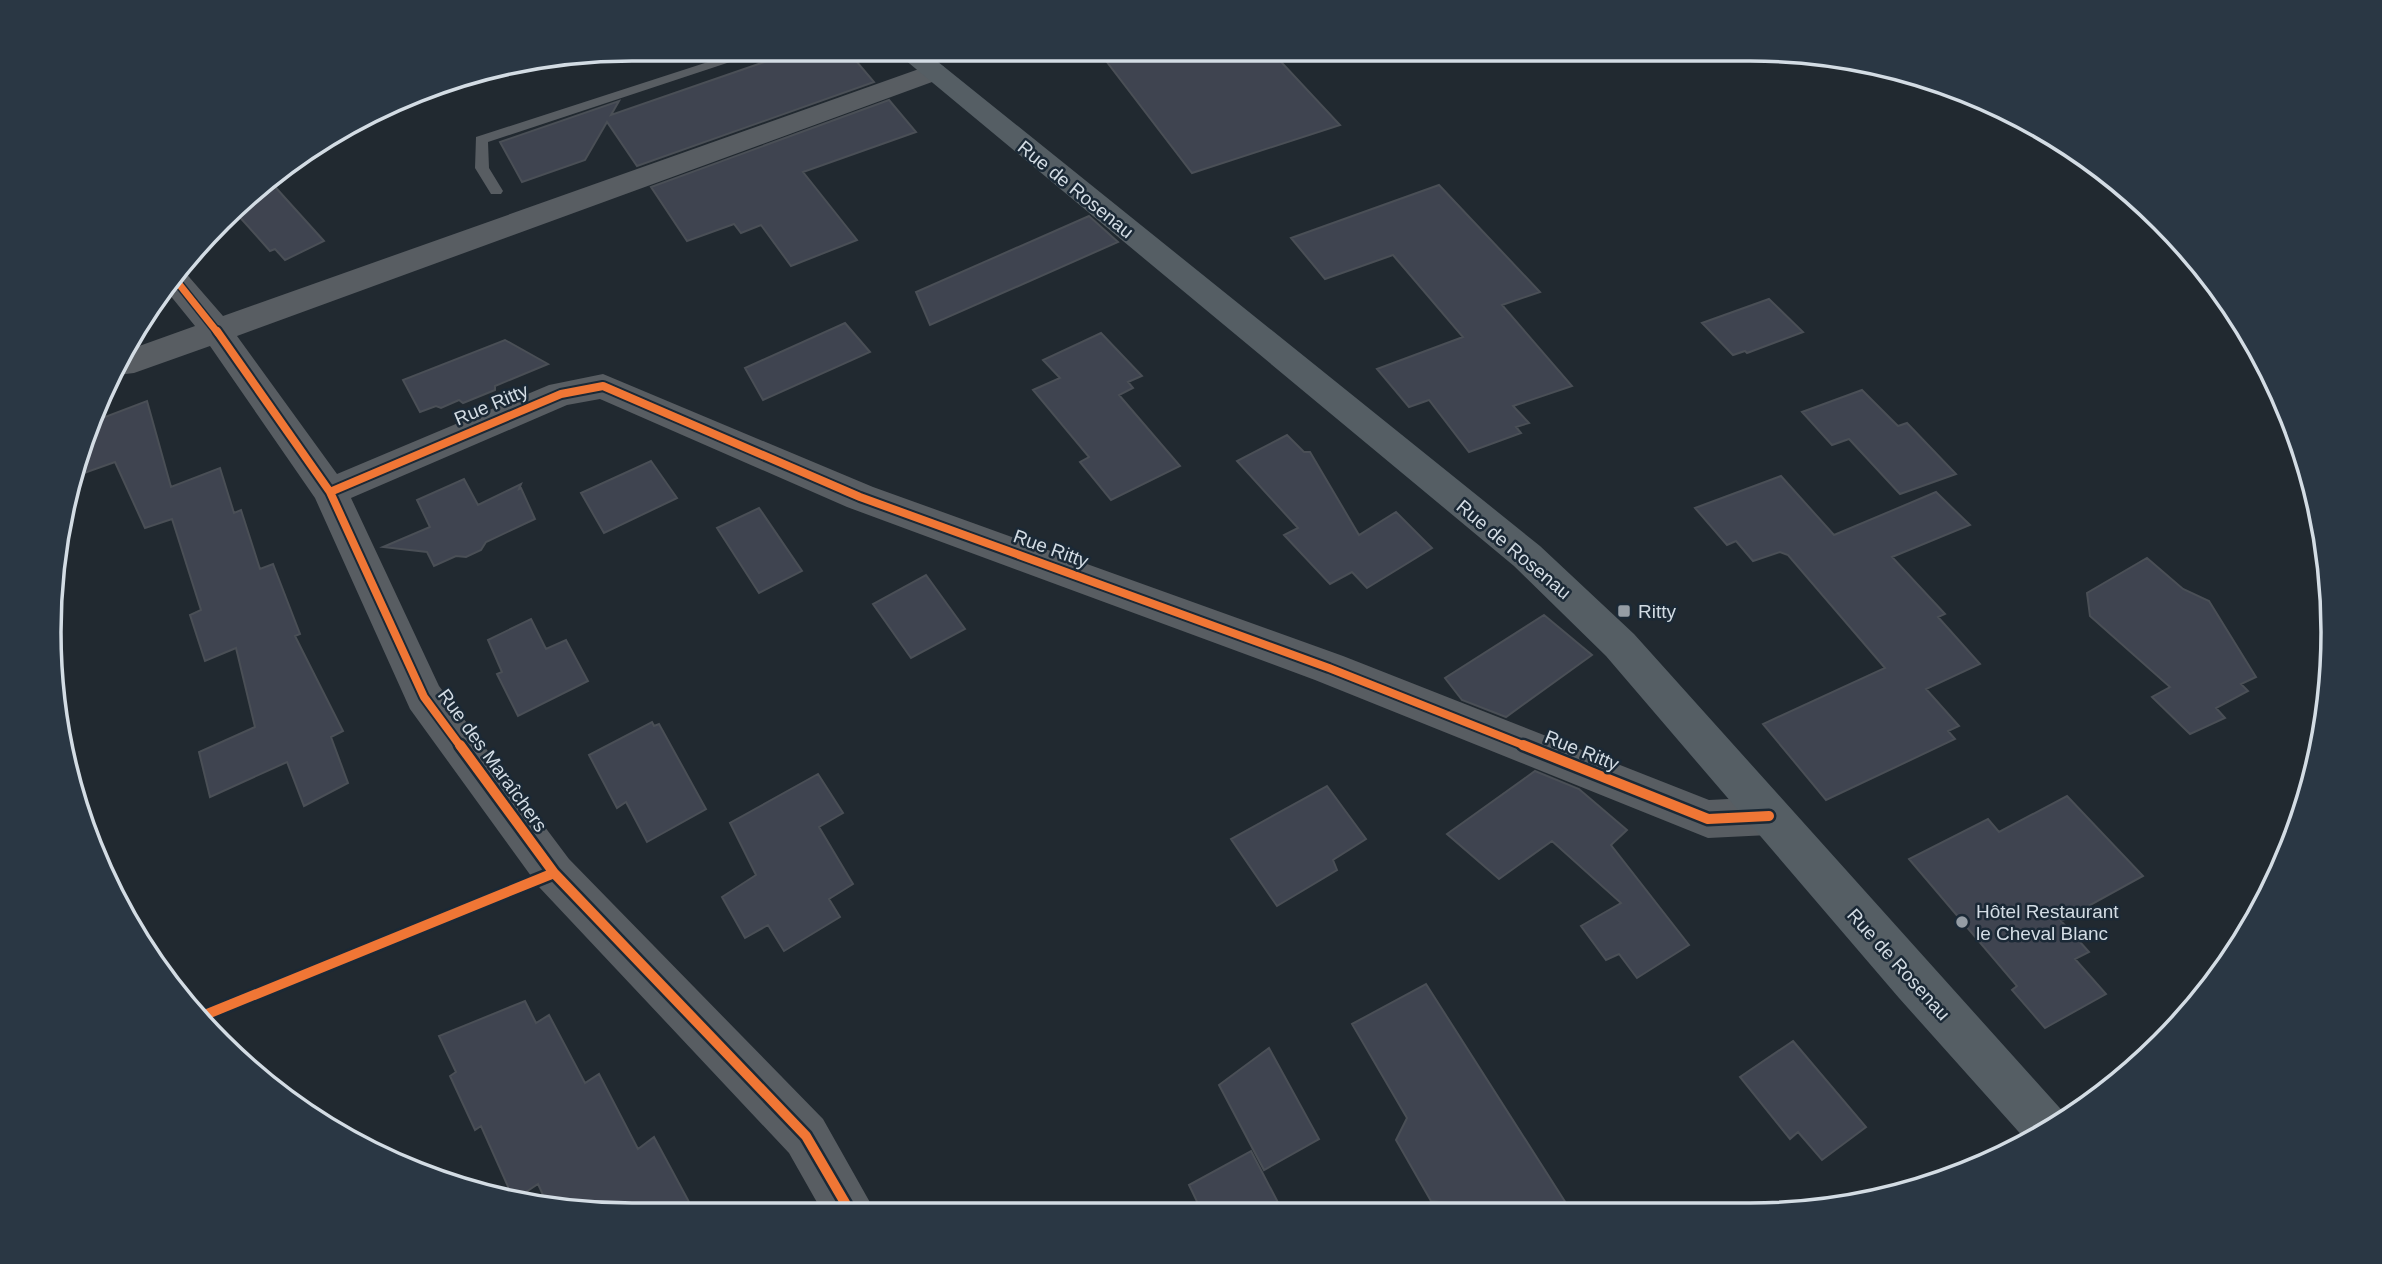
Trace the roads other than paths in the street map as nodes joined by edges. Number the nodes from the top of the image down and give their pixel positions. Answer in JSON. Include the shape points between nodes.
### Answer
{"nodes":[{"id":1,"x":725,"y":61,"type":"edge"},
{"id":2,"x":920,"y":61,"type":"edge"},
{"id":3,"x":933,"y":72,"type":"junction"},
{"id":4,"x":496,"y":191,"type":"dead end"},
{"id":5,"x":179,"y":284,"type":"edge"},
{"id":6,"x":216,"y":330,"type":"junction"},
{"id":7,"x":130,"y":362,"type":"edge"},
{"id":8,"x":330,"y":492,"type":"junction"},
{"id":9,"x":1769,"y":816,"type":"junction"},
{"id":10,"x":2042,"y":1122,"type":"edge"},
{"id":11,"x":845,"y":1203,"type":"edge"}],
"edges":[{"from":1,"to":4,"type":"lane","via":[[481,141],[482,169]]},
{"from":2,"to":3,"type":"main road","name":"Rue de Rosenau"},
{"from":3,"to":6,"type":"street"},
{"from":3,"to":9,"type":"main road","name":"Rue de Rosenau","via":[[1527,556],[1620,645]]},
{"from":5,"to":6,"type":"street","name":"Rue des Maraîchers"},
{"from":6,"to":7,"type":"street"},
{"from":6,"to":8,"type":"street","name":"Rue des Maraîchers"},
{"from":8,"to":9,"type":"street","name":"Rue Ritty","via":[[561,394],[603,386],[860,497],[1329,668],[1708,819]]},
{"from":8,"to":11,"type":"street","name":"Rue des Maraîchers","via":[[424,697],[554,873],[806,1136]]},
{"from":9,"to":10,"type":"main road","name":"Rue de Rosenau"}]}
